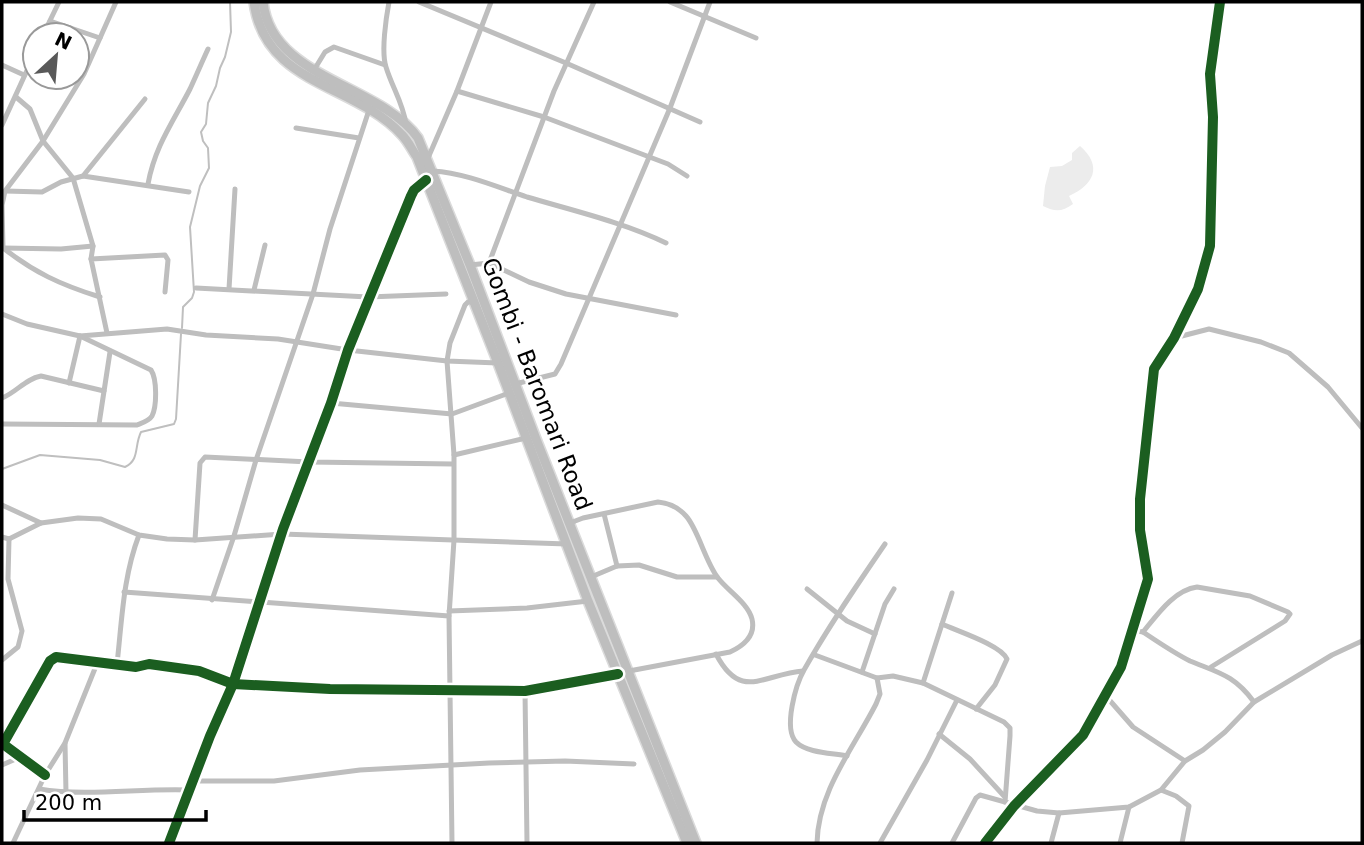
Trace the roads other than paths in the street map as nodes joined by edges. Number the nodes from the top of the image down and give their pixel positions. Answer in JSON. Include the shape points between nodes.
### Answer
{"nodes":[{"id":1,"x":59,"y":2,"type":"edge"},
{"id":2,"x":116,"y":2,"type":"edge"},
{"id":3,"x":254,"y":2,"type":"edge"},
{"id":4,"x":263,"y":2,"type":"edge"},
{"id":5,"x":389,"y":2,"type":"edge"},
{"id":6,"x":419,"y":2,"type":"edge"},
{"id":7,"x":491,"y":2,"type":"edge"},
{"id":8,"x":594,"y":2,"type":"edge"},
{"id":9,"x":670,"y":2,"type":"edge"},
{"id":10,"x":710,"y":2,"type":"edge"},
{"id":11,"x":1220,"y":2,"type":"edge"},
{"id":12,"x":704,"y":16,"type":"junction"},
{"id":13,"x":50,"y":21,"type":"edge"},
{"id":14,"x":481,"y":28,"type":"junction"},
{"id":15,"x":91,"y":35,"type":"edge"},
{"id":16,"x":100,"y":38,"type":"junction"},
{"id":17,"x":756,"y":38,"type":"dead end"},
{"id":18,"x":208,"y":49,"type":"dead end"},
{"id":19,"x":566,"y":63,"type":"junction"},
{"id":20,"x":2,"y":65,"type":"edge"},
{"id":21,"x":385,"y":65,"type":"junction"},
{"id":22,"x":314,"y":70,"type":"junction"},
{"id":23,"x":21,"y":74,"type":"edge"},
{"id":24,"x":21,"y":83,"type":"edge"},
{"id":25,"x":457,"y":91,"type":"junction"},
{"id":26,"x":16,"y":97,"type":"junction"},
{"id":27,"x":145,"y":99,"type":"dead end"},
{"id":28,"x":670,"y":108,"type":"junction"},
{"id":29,"x":369,"y":110,"type":"junction"},
{"id":30,"x":544,"y":117,"type":"junction"},
{"id":31,"x":700,"y":122,"type":"dead end"},
{"id":32,"x":406,"y":124,"type":"junction"},
{"id":33,"x":2,"y":125,"type":"edge"},
{"id":34,"x":296,"y":128,"type":"dead end"},
{"id":35,"x":359,"y":138,"type":"junction"},
{"id":36,"x":43,"y":141,"type":"junction"},
{"id":37,"x":428,"y":158,"type":"junction"},
{"id":38,"x":650,"y":158,"type":"junction"},
{"id":39,"x":433,"y":171,"type":"junction"},
{"id":40,"x":83,"y":176,"type":"junction"},
{"id":41,"x":687,"y":176,"type":"dead end"},
{"id":42,"x":73,"y":178,"type":"junction"},
{"id":43,"x":426,"y":180,"type":"junction"},
{"id":44,"x":148,"y":184,"type":"junction"},
{"id":45,"x":235,"y":188,"type":"dead end"},
{"id":46,"x":5,"y":191,"type":"junction"},
{"id":47,"x":189,"y":192,"type":"dead end"},
{"id":48,"x":516,"y":193,"type":"junction"},
{"id":49,"x":620,"y":226,"type":"junction"},
{"id":50,"x":666,"y":243,"type":"dead end"},
{"id":51,"x":265,"y":245,"type":"dead end"},
{"id":52,"x":93,"y":246,"type":"junction"},
{"id":53,"x":2,"y":247,"type":"edge"},
{"id":54,"x":91,"y":259,"type":"junction"},
{"id":55,"x":489,"y":263,"type":"junction"},
{"id":56,"x":470,"y":265,"type":"junction"},
{"id":57,"x":196,"y":288,"type":"dead end"},
{"id":58,"x":229,"y":289,"type":"junction"},
{"id":59,"x":254,"y":290,"type":"junction"},
{"id":60,"x":165,"y":292,"type":"dead end"},
{"id":61,"x":446,"y":294,"type":"dead end"},
{"id":62,"x":313,"y":295,"type":"junction"},
{"id":63,"x":100,"y":297,"type":"junction"},
{"id":64,"x":368,"y":297,"type":"junction"},
{"id":65,"x":589,"y":300,"type":"junction"},
{"id":66,"x":479,"y":301,"type":"junction"},
{"id":67,"x":2,"y":314,"type":"edge"},
{"id":68,"x":676,"y":315,"type":"dead end"},
{"id":69,"x":107,"y":333,"type":"junction"},
{"id":70,"x":80,"y":337,"type":"junction"},
{"id":71,"x":1174,"y":338,"type":"junction"},
{"id":72,"x":296,"y":342,"type":"junction"},
{"id":73,"x":348,"y":350,"type":"junction"},
{"id":74,"x":110,"y":352,"type":"junction"},
{"id":75,"x":447,"y":361,"type":"junction"},
{"id":76,"x":498,"y":363,"type":"junction"},
{"id":77,"x":69,"y":383,"type":"junction"},
{"id":78,"x":516,"y":384,"type":"junction"},
{"id":79,"x":104,"y":391,"type":"junction"},
{"id":80,"x":509,"y":393,"type":"junction"},
{"id":81,"x":2,"y":398,"type":"edge"},
{"id":82,"x":331,"y":403,"type":"junction"},
{"id":83,"x":452,"y":414,"type":"junction"},
{"id":84,"x":2,"y":424,"type":"edge"},
{"id":85,"x":99,"y":424,"type":"junction"},
{"id":86,"x":1362,"y":428,"type":"edge"},
{"id":87,"x":526,"y":438,"type":"junction"},
{"id":88,"x":454,"y":455,"type":"junction"},
{"id":89,"x":256,"y":460,"type":"junction"},
{"id":90,"x":309,"y":462,"type":"junction"},
{"id":91,"x":453,"y":464,"type":"junction"},
{"id":92,"x":2,"y":505,"type":"edge"},
{"id":93,"x":604,"y":514,"type":"junction"},
{"id":94,"x":41,"y":523,"type":"junction"},
{"id":95,"x":570,"y":523,"type":"junction"},
{"id":96,"x":282,"y":534,"type":"junction"},
{"id":97,"x":139,"y":535,"type":"junction"},
{"id":98,"x":234,"y":536,"type":"junction"},
{"id":99,"x":5,"y":538,"type":"edge"},
{"id":100,"x":195,"y":540,"type":"junction"},
{"id":101,"x":454,"y":540,"type":"junction"},
{"id":102,"x":567,"y":544,"type":"junction"},
{"id":103,"x":885,"y":544,"type":"dead end"},
{"id":104,"x":617,"y":566,"type":"junction"},
{"id":105,"x":591,"y":577,"type":"junction"},
{"id":106,"x":717,"y":577,"type":"junction"},
{"id":107,"x":807,"y":589,"type":"dead end"},
{"id":108,"x":894,"y":589,"type":"dead end"},
{"id":109,"x":124,"y":592,"type":"junction"},
{"id":110,"x":952,"y":593,"type":"dead end"},
{"id":111,"x":212,"y":600,"type":"junction"},
{"id":112,"x":258,"y":602,"type":"junction"},
{"id":113,"x":590,"y":605,"type":"junction"},
{"id":114,"x":603,"y":609,"type":"junction"},
{"id":115,"x":449,"y":613,"type":"junction"},
{"id":116,"x":839,"y":614,"type":"junction"},
{"id":117,"x":942,"y":624,"type":"junction"},
{"id":118,"x":1132,"y":630,"type":"junction"},
{"id":119,"x":1143,"y":632,"type":"junction"},
{"id":120,"x":875,"y":634,"type":"junction"},
{"id":121,"x":1362,"y":641,"type":"edge"},
{"id":122,"x":716,"y":654,"type":"junction"},
{"id":123,"x":815,"y":654,"type":"junction"},
{"id":124,"x":2,"y":660,"type":"edge"},
{"id":125,"x":98,"y":661,"type":"junction"},
{"id":126,"x":117,"y":664,"type":"junction"},
{"id":127,"x":1211,"y":667,"type":"junction"},
{"id":128,"x":629,"y":671,"type":"junction"},
{"id":129,"x":803,"y":671,"type":"junction"},
{"id":130,"x":862,"y":672,"type":"junction"},
{"id":131,"x":618,"y":674,"type":"junction"},
{"id":132,"x":877,"y":678,"type":"junction"},
{"id":133,"x":923,"y":683,"type":"junction"},
{"id":134,"x":233,"y":684,"type":"junction"},
{"id":135,"x":451,"y":691,"type":"junction"},
{"id":136,"x":525,"y":691,"type":"junction"},
{"id":137,"x":1105,"y":695,"type":"junction"},
{"id":138,"x":957,"y":700,"type":"junction"},
{"id":139,"x":1254,"y":702,"type":"junction"},
{"id":140,"x":976,"y":709,"type":"junction"},
{"id":141,"x":939,"y":734,"type":"junction"},
{"id":142,"x":65,"y":743,"type":"junction"},
{"id":143,"x":2,"y":745,"type":"edge"},
{"id":144,"x":847,"y":755,"type":"junction"},
{"id":145,"x":18,"y":758,"type":"junction"},
{"id":146,"x":1185,"y":761,"type":"junction"},
{"id":147,"x":525,"y":763,"type":"junction"},
{"id":148,"x":634,"y":764,"type":"dead end"},
{"id":149,"x":2,"y":765,"type":"edge"},
{"id":150,"x":452,"y":765,"type":"junction"},
{"id":151,"x":45,"y":775,"type":"junction"},
{"id":152,"x":193,"y":781,"type":"junction"},
{"id":153,"x":39,"y":789,"type":"junction"},
{"id":154,"x":189,"y":790,"type":"junction"},
{"id":155,"x":1161,"y":790,"type":"junction"},
{"id":156,"x":66,"y":793,"type":"junction"},
{"id":157,"x":1005,"y":799,"type":"junction"},
{"id":158,"x":1014,"y":806,"type":"junction"},
{"id":159,"x":1129,"y":807,"type":"junction"},
{"id":160,"x":1059,"y":813,"type":"junction"},
{"id":161,"x":13,"y":843,"type":"edge"},
{"id":162,"x":169,"y":843,"type":"edge"},
{"id":163,"x":452,"y":843,"type":"edge"},
{"id":164,"x":527,"y":843,"type":"edge"},
{"id":165,"x":687,"y":843,"type":"edge"},
{"id":166,"x":696,"y":843,"type":"edge"},
{"id":167,"x":817,"y":843,"type":"edge"},
{"id":168,"x":881,"y":843,"type":"edge"},
{"id":169,"x":952,"y":843,"type":"edge"},
{"id":170,"x":985,"y":843,"type":"edge"},
{"id":171,"x":1051,"y":843,"type":"edge"},
{"id":172,"x":1119,"y":843,"type":"edge"},
{"id":173,"x":1182,"y":843,"type":"edge"}],
"edges":[{"from":1,"to":13,"type":"street"},
{"from":2,"to":16,"type":"street"},
{"from":3,"to":29,"type":"main road","name":"Gombi - Baromari Road","via":[[257,21],[278,54],[305,75]]},
{"from":4,"to":22,"type":"main road","name":"Gombi - Baromari Road","via":[[281,43]]},
{"from":5,"to":21,"type":"street"},
{"from":6,"to":14,"type":"street"},
{"from":7,"to":14,"type":"street"},
{"from":8,"to":19,"type":"street"},
{"from":9,"to":12,"type":"street"},
{"from":10,"to":12,"type":"street"},
{"from":11,"to":71,"type":"street","via":[[1210,74],[1210,246],[1198,289]]},
{"from":12,"to":17,"type":"street"},
{"from":12,"to":28,"type":"street"},
{"from":14,"to":19,"type":"street"},
{"from":14,"to":25,"type":"street"},
{"from":15,"to":16,"type":"street"},
{"from":16,"to":36,"type":"street"},
{"from":18,"to":44,"type":"street","via":[[152,160]]},
{"from":19,"to":28,"type":"street"},
{"from":19,"to":30,"type":"street"},
{"from":20,"to":23,"type":"street"},
{"from":21,"to":22,"type":"street","via":[[334,47],[325,52]]},
{"from":21,"to":32,"type":"street"},
{"from":22,"to":32,"type":"main road","name":"Gombi - Baromari Road"},
{"from":24,"to":26,"type":"street"},
{"from":25,"to":30,"type":"street"},
{"from":25,"to":37,"type":"street"},
{"from":26,"to":33,"type":"street"},
{"from":26,"to":36,"type":"street","via":[[30,109]]},
{"from":27,"to":40,"type":"street"},
{"from":28,"to":31,"type":"street"},
{"from":28,"to":38,"type":"street"},
{"from":29,"to":35,"type":"street"},
{"from":29,"to":43,"type":"main road","name":"Gombi - Baromari Road","via":[[401,134]]},
{"from":30,"to":38,"type":"street"},
{"from":30,"to":48,"type":"street"},
{"from":32,"to":37,"type":"main road","name":"Gombi - Baromari Road"},
{"from":34,"to":35,"type":"street"},
{"from":35,"to":62,"type":"street"},
{"from":36,"to":42,"type":"street"},
{"from":36,"to":46,"type":"street"},
{"from":37,"to":39,"type":"main road","name":"Gombi - Baromari Road"},
{"from":38,"to":41,"type":"street"},
{"from":38,"to":49,"type":"street"},
{"from":39,"to":48,"type":"street"},
{"from":39,"to":56,"type":"main road","name":"Gombi - Baromari Road"},
{"from":40,"to":42,"type":"street"},
{"from":40,"to":44,"type":"street"},
{"from":42,"to":46,"type":"street","via":[[42,192]]},
{"from":42,"to":52,"type":"street"},
{"from":43,"to":64,"type":"street","via":[[414,190]]},
{"from":43,"to":66,"type":"main road","name":"Gombi - Baromari Road"},
{"from":44,"to":47,"type":"street"},
{"from":45,"to":58,"type":"street"},
{"from":46,"to":53,"type":"street"},
{"from":48,"to":49,"type":"street"},
{"from":48,"to":55,"type":"street"},
{"from":49,"to":50,"type":"street"},
{"from":49,"to":65,"type":"street"},
{"from":51,"to":59,"type":"street"},
{"from":52,"to":53,"type":"street"},
{"from":52,"to":54,"type":"street"},
{"from":53,"to":63,"type":"street","via":[[26,267]]},
{"from":54,"to":60,"type":"street","via":[[165,255]]},
{"from":54,"to":63,"type":"street"},
{"from":55,"to":56,"type":"street"},
{"from":55,"to":65,"type":"street"},
{"from":56,"to":66,"type":"main road","name":"Gombi - Baromari Road"},
{"from":57,"to":58,"type":"street"},
{"from":58,"to":59,"type":"street"},
{"from":59,"to":62,"type":"street"},
{"from":61,"to":64,"type":"street"},
{"from":62,"to":64,"type":"street"},
{"from":62,"to":72,"type":"street"},
{"from":63,"to":69,"type":"street"},
{"from":64,"to":73,"type":"street"},
{"from":65,"to":68,"type":"street"},
{"from":65,"to":78,"type":"street","via":[[555,374]]},
{"from":66,"to":75,"type":"street","via":[[465,305]]},
{"from":66,"to":76,"type":"main road","name":"Gombi - Baromari Road"},
{"from":66,"to":78,"type":"main road","name":"Gombi - Baromari Road"},
{"from":67,"to":70,"type":"street"},
{"from":69,"to":70,"type":"street"},
{"from":69,"to":72,"type":"street","via":[[167,329]]},
{"from":70,"to":74,"type":"street"},
{"from":70,"to":77,"type":"street"},
{"from":71,"to":86,"type":"street","via":[[1209,329],[1289,353],[1328,387]]},
{"from":71,"to":118,"type":"street","via":[[1154,369],[1140,499],[1148,579]]},
{"from":72,"to":73,"type":"street"},
{"from":72,"to":89,"type":"street"},
{"from":73,"to":75,"type":"street"},
{"from":73,"to":82,"type":"street"},
{"from":74,"to":79,"type":"street"},
{"from":74,"to":85,"type":"street","via":[[155,376],[152,416],[137,425]]},
{"from":75,"to":76,"type":"street"},
{"from":75,"to":83,"type":"street"},
{"from":76,"to":80,"type":"main road","name":"Gombi - Baromari Road"},
{"from":77,"to":79,"type":"street"},
{"from":77,"to":81,"type":"street","via":[[31,377]]},
{"from":78,"to":95,"type":"main road","name":"Gombi - Baromari Road"},
{"from":79,"to":85,"type":"street"},
{"from":80,"to":83,"type":"street"},
{"from":80,"to":87,"type":"main road","name":"Gombi - Baromari Road"},
{"from":82,"to":83,"type":"street"},
{"from":82,"to":90,"type":"street"},
{"from":83,"to":88,"type":"street"},
{"from":84,"to":85,"type":"street"},
{"from":87,"to":88,"type":"street"},
{"from":87,"to":102,"type":"main road","name":"Gombi - Baromari Road"},
{"from":88,"to":91,"type":"street"},
{"from":89,"to":90,"type":"street"},
{"from":89,"to":98,"type":"street"},
{"from":89,"to":100,"type":"street","via":[[201,459]]},
{"from":90,"to":91,"type":"street"},
{"from":90,"to":96,"type":"street"},
{"from":91,"to":101,"type":"street"},
{"from":92,"to":94,"type":"street"},
{"from":93,"to":95,"type":"street"},
{"from":93,"to":104,"type":"street"},
{"from":93,"to":106,"type":"street","via":[[670,503],[687,517]]},
{"from":94,"to":97,"type":"street","via":[[101,519]]},
{"from":94,"to":99,"type":"street"},
{"from":95,"to":105,"type":"main road","name":"Gombi - Baromari Road"},
{"from":96,"to":98,"type":"street"},
{"from":96,"to":101,"type":"street"},
{"from":96,"to":112,"type":"street"},
{"from":97,"to":100,"type":"street"},
{"from":97,"to":109,"type":"street"},
{"from":98,"to":100,"type":"street"},
{"from":98,"to":111,"type":"street"},
{"from":99,"to":124,"type":"street","via":[[8,579],[22,631],[18,647]]},
{"from":101,"to":102,"type":"street"},
{"from":101,"to":115,"type":"street"},
{"from":102,"to":113,"type":"main road","name":"Gombi - Baromari Road"},
{"from":103,"to":116,"type":"street"},
{"from":104,"to":105,"type":"street"},
{"from":104,"to":106,"type":"street","via":[[639,565],[677,577]]},
{"from":105,"to":114,"type":"main road","name":"Gombi - Baromari Road"},
{"from":106,"to":122,"type":"street","via":[[753,621],[750,638],[742,646]]},
{"from":107,"to":116,"type":"street"},
{"from":108,"to":120,"type":"street"},
{"from":109,"to":111,"type":"street"},
{"from":109,"to":126,"type":"street"},
{"from":110,"to":117,"type":"street"},
{"from":111,"to":112,"type":"street"},
{"from":112,"to":115,"type":"street"},
{"from":112,"to":134,"type":"street"},
{"from":113,"to":114,"type":"main road"},
{"from":113,"to":115,"type":"street"},
{"from":113,"to":131,"type":"main road","name":"Gombi - Baromari Road"},
{"from":114,"to":128,"type":"main road","name":"Gombi - Baromari Road"},
{"from":115,"to":135,"type":"street"},
{"from":116,"to":120,"type":"street"},
{"from":116,"to":123,"type":"street"},
{"from":117,"to":133,"type":"street"},
{"from":117,"to":140,"type":"street","via":[[1007,656],[995,685]]},
{"from":118,"to":119,"type":"street"},
{"from":118,"to":137,"type":"street","via":[[1121,667]]},
{"from":119,"to":127,"type":"street","via":[[1189,660]]},
{"from":119,"to":127,"type":"street","via":[[1189,588],[1250,596],[1290,614]]},
{"from":120,"to":130,"type":"street"},
{"from":121,"to":139,"type":"street"},
{"from":122,"to":128,"type":"street"},
{"from":122,"to":129,"type":"street","via":[[732,678],[751,683]]},
{"from":123,"to":129,"type":"street"},
{"from":123,"to":130,"type":"street"},
{"from":125,"to":126,"type":"street"},
{"from":125,"to":142,"type":"street"},
{"from":125,"to":143,"type":"street","via":[[64,656],[50,660]]},
{"from":126,"to":134,"type":"street","via":[[199,671]]},
{"from":127,"to":139,"type":"street","via":[[1244,689]]},
{"from":128,"to":166,"type":"main road","name":"Gombi - Baromari Road"},
{"from":129,"to":144,"type":"street","via":[[792,704],[795,741],[806,748]]},
{"from":130,"to":132,"type":"street"},
{"from":131,"to":136,"type":"street"},
{"from":131,"to":165,"type":"main road","name":"Gombi - Baromari Road"},
{"from":132,"to":133,"type":"street","via":[[893,676]]},
{"from":132,"to":144,"type":"street","via":[[880,694]]},
{"from":133,"to":138,"type":"street"},
{"from":134,"to":135,"type":"street"},
{"from":134,"to":152,"type":"street"},
{"from":135,"to":136,"type":"street"},
{"from":135,"to":150,"type":"street"},
{"from":136,"to":147,"type":"street"},
{"from":137,"to":146,"type":"street","via":[[1133,727]]},
{"from":137,"to":158,"type":"street","via":[[1083,735]]},
{"from":138,"to":140,"type":"street"},
{"from":138,"to":141,"type":"street"},
{"from":139,"to":146,"type":"street","via":[[1225,732]]},
{"from":140,"to":157,"type":"street","via":[[1010,727]]},
{"from":141,"to":157,"type":"street","via":[[970,759]]},
{"from":141,"to":168,"type":"street"},
{"from":142,"to":151,"type":"street"},
{"from":142,"to":156,"type":"street"},
{"from":143,"to":145,"type":"street"},
{"from":144,"to":167,"type":"street","via":[[822,806]]},
{"from":145,"to":149,"type":"street"},
{"from":145,"to":151,"type":"street"},
{"from":146,"to":155,"type":"street"},
{"from":147,"to":148,"type":"street"},
{"from":147,"to":150,"type":"street"},
{"from":147,"to":164,"type":"street"},
{"from":150,"to":152,"type":"street","via":[[274,781]]},
{"from":150,"to":163,"type":"street"},
{"from":151,"to":153,"type":"street"},
{"from":152,"to":154,"type":"street"},
{"from":153,"to":156,"type":"street"},
{"from":153,"to":161,"type":"street"},
{"from":154,"to":156,"type":"street"},
{"from":154,"to":162,"type":"street"},
{"from":155,"to":159,"type":"street"},
{"from":155,"to":173,"type":"street","via":[[1189,806]]},
{"from":157,"to":158,"type":"street"},
{"from":157,"to":169,"type":"street","via":[[976,798]]},
{"from":158,"to":160,"type":"street"},
{"from":158,"to":170,"type":"street"},
{"from":159,"to":160,"type":"street"},
{"from":159,"to":172,"type":"street"},
{"from":160,"to":171,"type":"street"}]}
